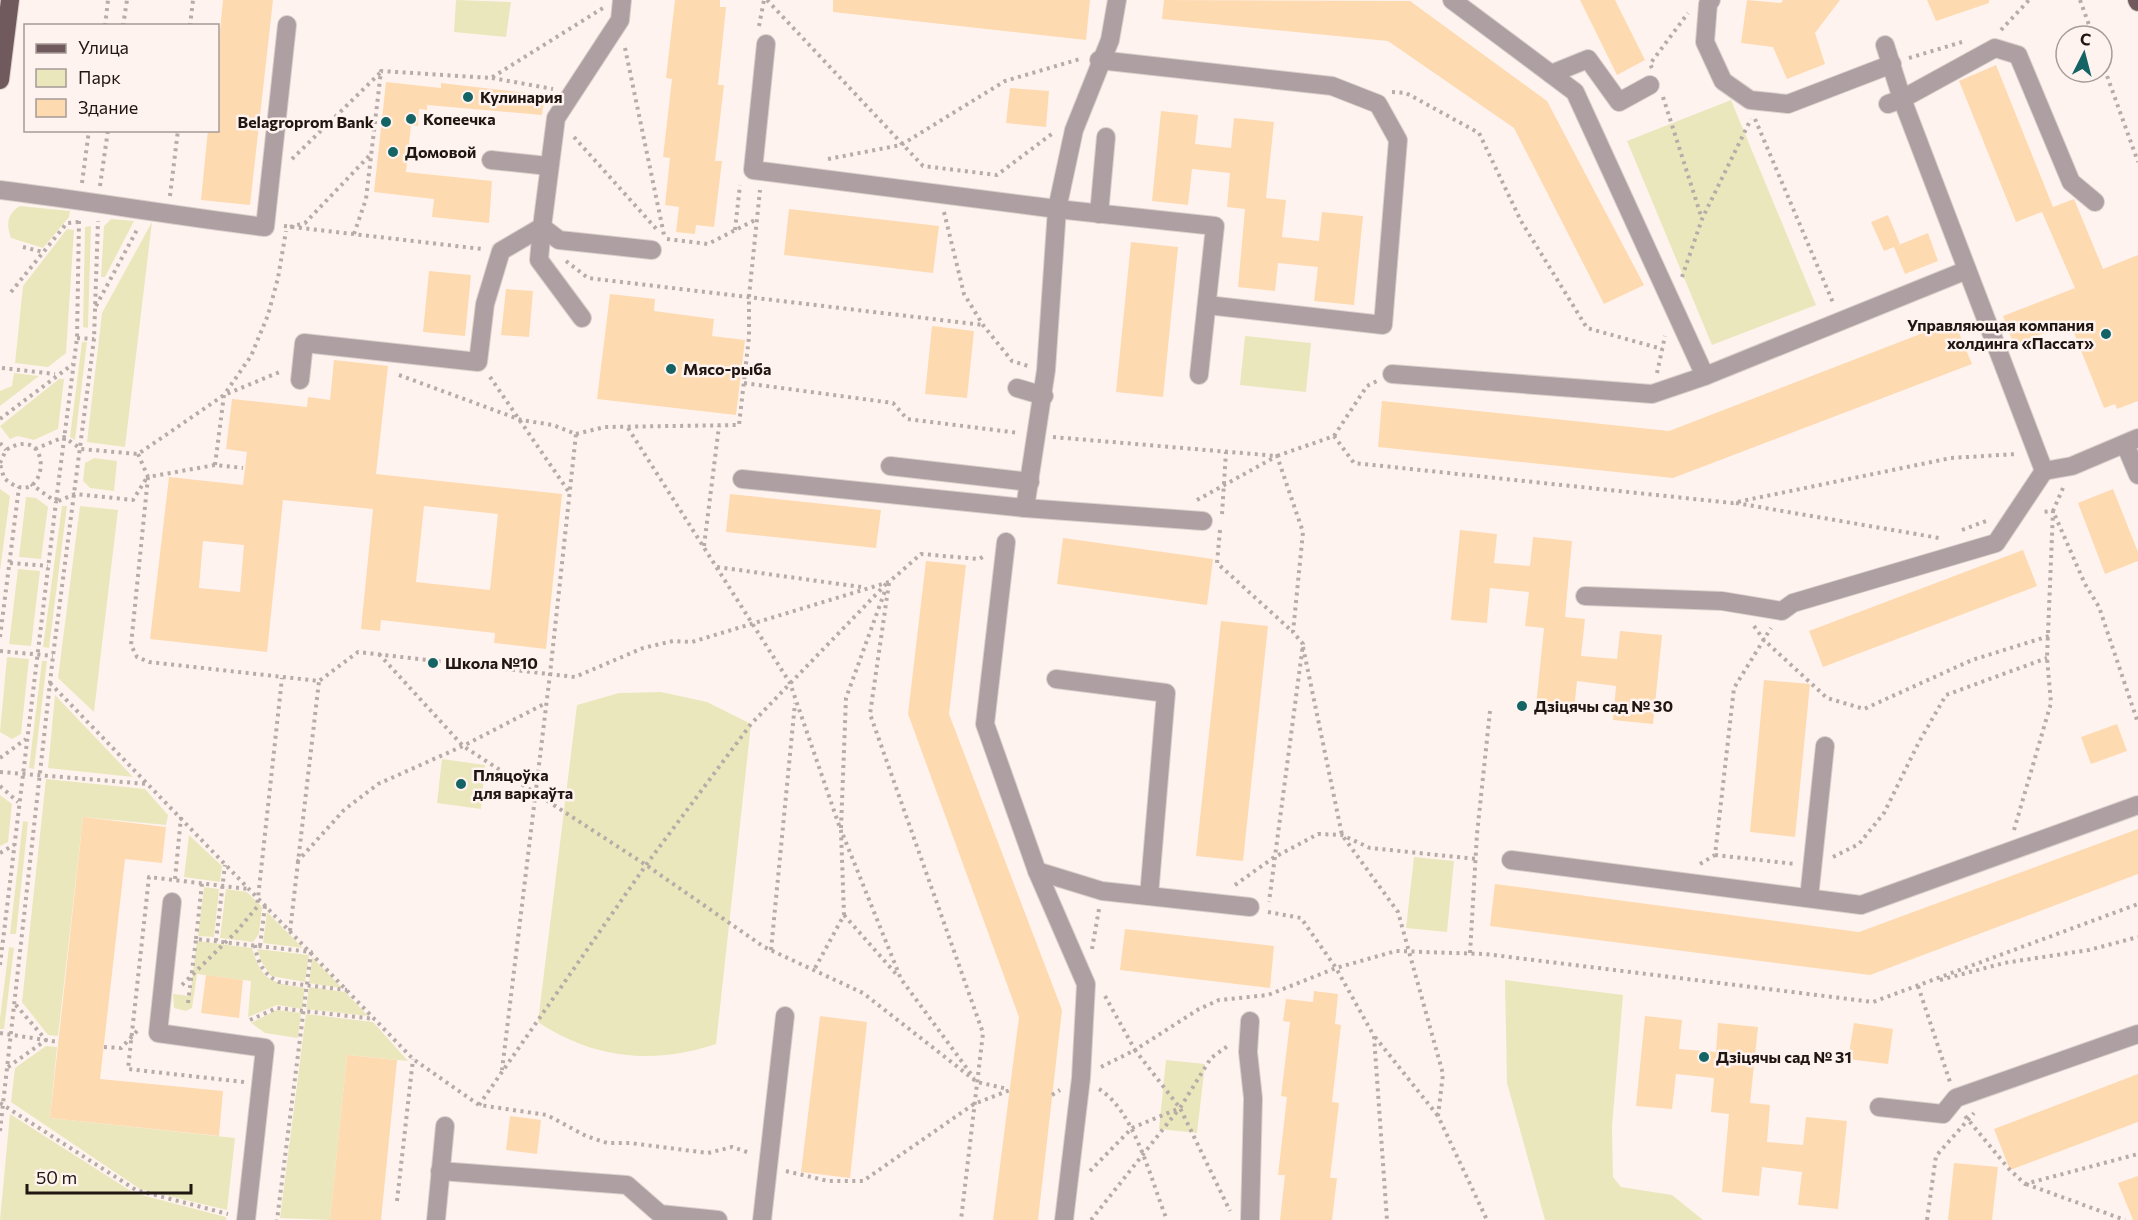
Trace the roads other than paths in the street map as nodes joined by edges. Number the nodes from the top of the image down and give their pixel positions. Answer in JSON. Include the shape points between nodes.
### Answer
{"nodes":[{"id":1,"x":10,"y":0,"type":"edge"},
{"id":2,"x":622,"y":0,"type":"edge"},
{"id":3,"x":1117,"y":0,"type":"edge"},
{"id":4,"x":1452,"y":0,"type":"edge"},
{"id":5,"x":1711,"y":0,"type":"edge"},
{"id":6,"x":287,"y":26,"type":"dead end"},
{"id":7,"x":766,"y":44,"type":"dead end"},
{"id":8,"x":1885,"y":45,"type":"dead end"},
{"id":9,"x":1892,"y":63,"type":"junction"},
{"id":10,"x":1091,"y":64,"type":"junction"},
{"id":11,"x":1551,"y":74,"type":"junction"},
{"id":12,"x":0,"y":80,"type":"edge"},
{"id":13,"x":1656,"y":83,"type":"road end"},
{"id":14,"x":1895,"y":102,"type":"junction"},
{"id":15,"x":1106,"y":137,"type":"dead end"},
{"id":16,"x":491,"y":160,"type":"dead end"},
{"id":17,"x":548,"y":166,"type":"junction"},
{"id":18,"x":0,"y":190,"type":"edge"},
{"id":19,"x":2095,"y":202,"type":"dead end"},
{"id":20,"x":1057,"y":209,"type":"junction"},
{"id":21,"x":1099,"y":214,"type":"junction"},
{"id":22,"x":542,"y":227,"type":"junction"},
{"id":23,"x":658,"y":244,"type":"road end"},
{"id":24,"x":1967,"y":270,"type":"junction"},
{"id":25,"x":1207,"y":305,"type":"junction"},
{"id":26,"x":582,"y":318,"type":"dead end"},
{"id":27,"x":301,"y":371,"type":"road end"},
{"id":28,"x":1392,"y":374,"type":"road end"},
{"id":29,"x":1200,"y":375,"type":"dead end"},
{"id":30,"x":1705,"y":376,"type":"junction"},
{"id":31,"x":1017,"y":388,"type":"dead end"},
{"id":32,"x":1044,"y":396,"type":"junction"},
{"id":33,"x":2131,"y":441,"type":"edge"},
{"id":34,"x":2041,"y":464,"type":"junction"},
{"id":35,"x":890,"y":466,"type":"dead end"},
{"id":36,"x":2138,"y":475,"type":"edge"},
{"id":37,"x":742,"y":479,"type":"dead end"},
{"id":38,"x":1030,"y":482,"type":"junction"},
{"id":39,"x":1025,"y":508,"type":"junction"},
{"id":40,"x":1203,"y":521,"type":"dead end"},
{"id":41,"x":1006,"y":542,"type":"road end"},
{"id":42,"x":1585,"y":596,"type":"dead end"},
{"id":43,"x":1056,"y":679,"type":"dead end"},
{"id":44,"x":1825,"y":746,"type":"dead end"},
{"id":45,"x":2138,"y":804,"type":"edge"},
{"id":46,"x":1511,"y":860,"type":"dead end"},
{"id":47,"x":1037,"y":871,"type":"junction"},
{"id":48,"x":1149,"y":896,"type":"junction"},
{"id":49,"x":1809,"y":898,"type":"junction"},
{"id":50,"x":172,"y":902,"type":"dead end"},
{"id":51,"x":1250,"y":907,"type":"dead end"},
{"id":52,"x":785,"y":1016,"type":"dead end"},
{"id":53,"x":1250,"y":1021,"type":"road end"},
{"id":54,"x":2138,"y":1034,"type":"edge"},
{"id":55,"x":1879,"y":1107,"type":"dead end"},
{"id":56,"x":445,"y":1126,"type":"dead end"},
{"id":57,"x":440,"y":1171,"type":"junction"},
{"id":58,"x":246,"y":1219,"type":"edge"},
{"id":59,"x":436,"y":1220,"type":"edge"},
{"id":60,"x":718,"y":1220,"type":"edge"},
{"id":61,"x":762,"y":1220,"type":"edge"},
{"id":62,"x":1064,"y":1220,"type":"edge"},
{"id":63,"x":1250,"y":1220,"type":"edge"}],
"edges":[{"from":1,"to":12,"type":"main road"},
{"from":2,"to":17,"type":"lane","via":[[620,20],[556,118]]},
{"from":3,"to":10,"type":"lane","via":[[1110,40]]},
{"from":4,"to":11,"type":"lane"},
{"from":5,"to":9,"type":"lane","via":[[1704,42],[1723,81],[1750,100],[1788,104]]},
{"from":6,"to":18,"type":"lane","via":[[265,227],[146,213],[98,212],[80,200]]},
{"from":7,"to":20,"type":"lane","via":[[753,170]]},
{"from":8,"to":9,"type":"lane"},
{"from":9,"to":14,"type":"lane"},
{"from":10,"to":20,"type":"lane"},
{"from":10,"to":25,"type":"lane","via":[[1332,86],[1378,104],[1398,140],[1383,325]]},
{"from":11,"to":13,"type":"lane","via":[[1588,59],[1619,102]]},
{"from":11,"to":30,"type":"lane","via":[[1575,92]]},
{"from":14,"to":19,"type":"lane","via":[[1995,48],[2018,55],[2071,182]]},
{"from":14,"to":24,"type":"lane"},
{"from":15,"to":21,"type":"lane"},
{"from":16,"to":17,"type":"lane"},
{"from":17,"to":22,"type":"lane"},
{"from":20,"to":21,"type":"lane"},
{"from":20,"to":32,"type":"lane"},
{"from":21,"to":25,"type":"lane","via":[[1215,226]]},
{"from":22,"to":23,"type":"lane","via":[[559,240]]},
{"from":22,"to":26,"type":"lane","via":[[539,260]]},
{"from":22,"to":27,"type":"lane","via":[[501,251],[485,304],[478,362],[304,343]]},
{"from":24,"to":30,"type":"lane"},
{"from":24,"to":34,"type":"lane"},
{"from":25,"to":29,"type":"lane"},
{"from":28,"to":30,"type":"lane","via":[[1652,394]]},
{"from":31,"to":32,"type":"lane"},
{"from":32,"to":38,"type":"lane","via":[[1047,436]]},
{"from":33,"to":34,"type":"lane","via":[[2072,466]]},
{"from":33,"to":36,"type":"lane"},
{"from":34,"to":42,"type":"lane","via":[[1996,543],[1793,603],[1782,611],[1737,604]]},
{"from":35,"to":38,"type":"lane"},
{"from":37,"to":39,"type":"lane"},
{"from":38,"to":39,"type":"lane"},
{"from":39,"to":40,"type":"lane"},
{"from":41,"to":47,"type":"lane","via":[[985,724]]},
{"from":43,"to":48,"type":"lane","via":[[1166,693]]},
{"from":44,"to":49,"type":"lane"},
{"from":45,"to":49,"type":"lane","via":[[1860,905]]},
{"from":46,"to":49,"type":"lane"},
{"from":47,"to":48,"type":"lane","via":[[1102,891]]},
{"from":47,"to":62,"type":"lane","via":[[1086,984],[1081,1078]]},
{"from":48,"to":51,"type":"lane"},
{"from":50,"to":58,"type":"lane","via":[[158,1033],[265,1048]]},
{"from":52,"to":61,"type":"lane"},
{"from":53,"to":63,"type":"lane"},
{"from":54,"to":55,"type":"lane","via":[[1956,1098],[1943,1114]]},
{"from":56,"to":57,"type":"lane"},
{"from":57,"to":59,"type":"lane"},
{"from":57,"to":60,"type":"lane","via":[[627,1185],[660,1214]]}]}
